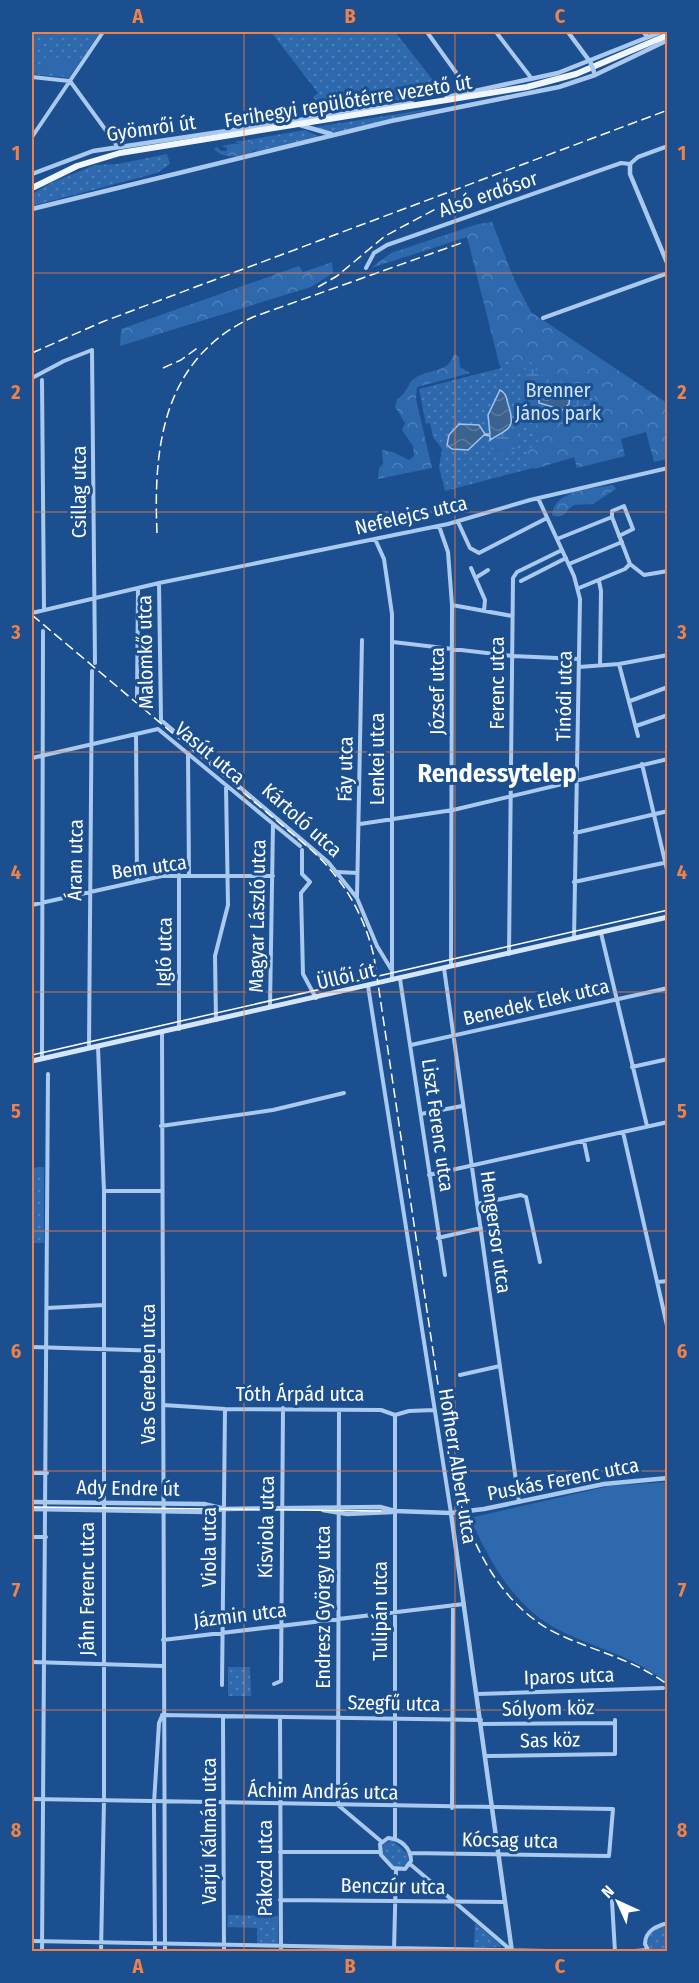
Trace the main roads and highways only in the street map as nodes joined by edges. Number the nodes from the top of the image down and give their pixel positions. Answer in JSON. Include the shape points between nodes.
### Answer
{"nodes":[{"id":1,"x":668,"y":35,"type":"edge"},
{"id":2,"x":32,"y":188,"type":"edge"},
{"id":3,"x":668,"y":917,"type":"edge"},
{"id":4,"x":32,"y":1061,"type":"edge"}],
"edges":[{"from":1,"to":2,"type":"main road","name":"Ferihegyi repülőtérre vezető út","via":[[576,74],[527,87],[114,155],[77,166]]},
{"from":3,"to":4,"type":"main road","name":"Üllői út"}]}
